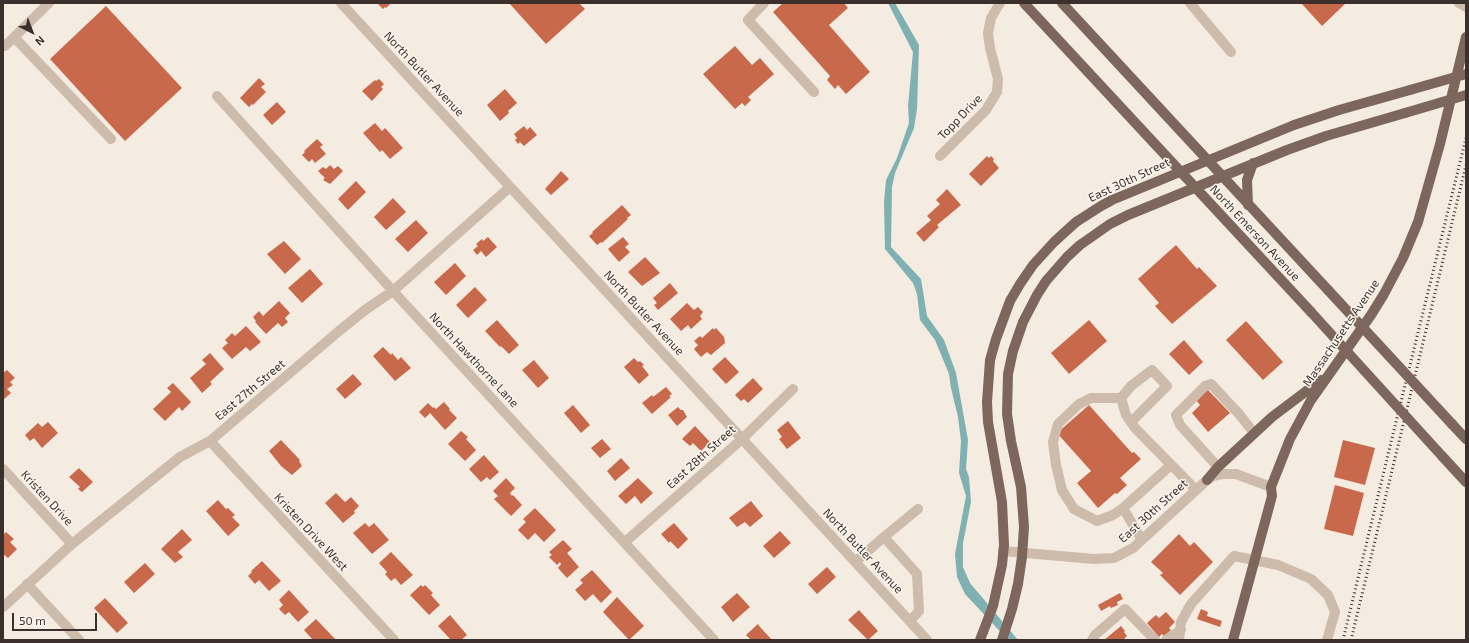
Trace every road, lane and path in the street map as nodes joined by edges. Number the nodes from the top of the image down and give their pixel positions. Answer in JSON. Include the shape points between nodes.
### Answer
{"nodes":[{"id":1,"x":48,"y":3,"type":"edge"},
{"id":2,"x":341,"y":3,"type":"edge"},
{"id":3,"x":764,"y":3,"type":"edge"},
{"id":4,"x":1000,"y":3,"type":"edge"},
{"id":5,"x":1024,"y":3,"type":"edge"},
{"id":6,"x":1062,"y":3,"type":"edge"},
{"id":7,"x":1190,"y":3,"type":"edge"},
{"id":8,"x":1459,"y":3,"type":"edge"},
{"id":9,"x":1466,"y":7,"type":"edge"},
{"id":10,"x":14,"y":37,"type":"junction"},
{"id":11,"x":1466,"y":37,"type":"edge"},
{"id":12,"x":3,"y":46,"type":"edge"},
{"id":13,"x":1231,"y":52,"type":"dead end"},
{"id":14,"x":1466,"y":74,"type":"edge"},
{"id":15,"x":814,"y":92,"type":"dead end"},
{"id":16,"x":1466,"y":95,"type":"edge"},
{"id":17,"x":217,"y":96,"type":"dead end"},
{"id":18,"x":111,"y":139,"type":"dead end"},
{"id":19,"x":940,"y":156,"type":"dead end"},
{"id":20,"x":1207,"y":160,"type":"junction"},
{"id":21,"x":1253,"y":163,"type":"junction"},
{"id":22,"x":1180,"y":172,"type":"junction"},
{"id":23,"x":1222,"y":176,"type":"junction"},
{"id":24,"x":510,"y":187,"type":"junction"},
{"id":25,"x":1194,"y":188,"type":"junction"},
{"id":26,"x":1248,"y":205,"type":"junction"},
{"id":27,"x":393,"y":291,"type":"junction"},
{"id":28,"x":1331,"y":373,"type":"junction"},
{"id":29,"x":793,"y":389,"type":"dead end"},
{"id":30,"x":1121,"y":398,"type":"junction"},
{"id":31,"x":1131,"y":422,"type":"junction"},
{"id":32,"x":1254,"y":433,"type":"junction"},
{"id":33,"x":742,"y":439,"type":"junction"},
{"id":34,"x":1466,"y":439,"type":"edge"},
{"id":35,"x":210,"y":441,"type":"junction"},
{"id":36,"x":1171,"y":465,"type":"junction"},
{"id":37,"x":1218,"y":466,"type":"junction"},
{"id":38,"x":3,"y":469,"type":"edge"},
{"id":39,"x":1207,"y":480,"type":"junction"},
{"id":40,"x":1466,"y":482,"type":"edge"},
{"id":41,"x":1271,"y":487,"type":"junction"},
{"id":42,"x":1196,"y":490,"type":"junction"},
{"id":43,"x":1123,"y":508,"type":"junction"},
{"id":44,"x":918,"y":509,"type":"dead end"},
{"id":45,"x":884,"y":537,"type":"junction"},
{"id":46,"x":1142,"y":540,"type":"junction"},
{"id":47,"x":625,"y":542,"type":"junction"},
{"id":48,"x":72,"y":544,"type":"junction"},
{"id":49,"x":1003,"y":551,"type":"junction"},
{"id":50,"x":1023,"y":554,"type":"junction"},
{"id":51,"x":1254,"y":560,"type":"junction"},
{"id":52,"x":855,"y":562,"type":"junction"},
{"id":53,"x":27,"y":584,"type":"junction"},
{"id":54,"x":3,"y":606,"type":"edge"},
{"id":55,"x":910,"y":621,"type":"junction"},
{"id":56,"x":1180,"y":635,"type":"edge"},
{"id":57,"x":79,"y":640,"type":"edge"},
{"id":58,"x":394,"y":640,"type":"edge"},
{"id":59,"x":714,"y":640,"type":"edge"},
{"id":60,"x":927,"y":640,"type":"edge"},
{"id":61,"x":980,"y":640,"type":"edge"},
{"id":62,"x":1002,"y":640,"type":"edge"},
{"id":63,"x":1092,"y":640,"type":"edge"},
{"id":64,"x":1155,"y":640,"type":"edge"},
{"id":65,"x":1166,"y":640,"type":"edge"},
{"id":66,"x":1233,"y":640,"type":"edge"},
{"id":67,"x":1327,"y":640,"type":"edge"}],
"edges":[{"from":1,"to":10,"type":"street"},
{"from":2,"to":24,"type":"street","name":"North Butler Avenue"},
{"from":3,"to":15,"type":"street","via":[[748,20]]},
{"from":4,"to":19,"type":"street","name":"Topp Drive","via":[[991,18],[988,33],[998,79],[997,92],[986,110]]},
{"from":5,"to":22,"type":"main road","name":"North Emerson Avenue"},
{"from":6,"to":20,"type":"main road","name":"North Emerson Avenue"},
{"from":7,"to":13,"type":"street"},
{"from":8,"to":9,"type":"street"},
{"from":10,"to":12,"type":"street"},
{"from":10,"to":18,"type":"street"},
{"from":11,"to":28,"type":"main road","name":"Massachusetts Avenue","via":[[1431,179],[1415,229],[1403,258],[1372,315]]},
{"from":14,"to":20,"type":"main road","name":"East 30th Street","bridge":true,"via":[[1316,117]]},
{"from":16,"to":21,"type":"main road","bridge":true,"via":[[1326,136]]},
{"from":17,"to":27,"type":"street","name":"North Hawthorne Lane"},
{"from":20,"to":22,"type":"main road","name":"East 30th Street"},
{"from":20,"to":23,"type":"main road","name":"North Emerson Avenue"},
{"from":21,"to":23,"type":"main road"},
{"from":21,"to":26,"type":"main road","via":[[1247,180]]},
{"from":22,"to":25,"type":"main road","name":"North Emerson Avenue"},
{"from":22,"to":49,"type":"main road","name":"East 30th Street","via":[[1101,206],[1076,222],[1033,265],[1010,301],[990,360],[987,402],[1002,502]]},
{"from":23,"to":25,"type":"main road"},
{"from":23,"to":26,"type":"main road","name":"North Emerson Avenue"},
{"from":24,"to":27,"type":"street","name":"East 27th Street"},
{"from":24,"to":33,"type":"street","name":"North Butler Avenue"},
{"from":25,"to":40,"type":"main road","name":"North Emerson Avenue","bridge":true},
{"from":25,"to":50,"type":"main road","via":[[1110,224],[1080,245],[1046,281],[1023,322],[1010,364],[1007,403],[1009,429],[1023,501]]},
{"from":26,"to":34,"type":"main road","name":"North Emerson Avenue","bridge":true},
{"from":27,"to":35,"type":"street","name":"East 27th Street","via":[[339,331]]},
{"from":27,"to":47,"type":"street","name":"North Hawthorne Lane"},
{"from":28,"to":32,"type":"main road"},
{"from":28,"to":41,"type":"main road","name":"Massachusetts Avenue","via":[[1304,413]]},
{"from":29,"to":33,"type":"street","name":"East 28th Street"},
{"from":30,"to":31,"type":"street"},
{"from":30,"to":31,"type":"street","via":[[1131,386],[1152,370],[1167,386]]},
{"from":30,"to":43,"type":"street","via":[[1092,398],[1079,404],[1058,424],[1053,442],[1062,490],[1074,509],[1097,521]]},
{"from":31,"to":36,"type":"street"},
{"from":32,"to":37,"type":"main road"},
{"from":32,"to":37,"type":"street","via":[[1211,384],[1205,386],[1176,415],[1180,425]]},
{"from":33,"to":47,"type":"street","name":"East 28th Street"},
{"from":33,"to":52,"type":"street","name":"North Butler Avenue"},
{"from":35,"to":48,"type":"street","name":"East 27th Street","via":[[180,457]]},
{"from":35,"to":58,"type":"street","name":"Kristen Drive West"},
{"from":36,"to":42,"type":"street"},
{"from":36,"to":43,"type":"street"},
{"from":37,"to":39,"type":"main road"},
{"from":38,"to":48,"type":"street","name":"Kristen Drive"},
{"from":39,"to":41,"type":"street","name":"East 30th Street","via":[[1228,474]]},
{"from":39,"to":42,"type":"street","name":"East 30th Street"},
{"from":41,"to":51,"type":"main road","name":"Massachusetts Avenue","via":[[1272,496]]},
{"from":42,"to":46,"type":"street","name":"East 30th Street"},
{"from":43,"to":46,"type":"street"},
{"from":44,"to":45,"type":"street"},
{"from":45,"to":52,"type":"street"},
{"from":45,"to":55,"type":"street","via":[[916,574],[919,610]]},
{"from":46,"to":50,"type":"street","name":"East 30th Street","via":[[1120,556],[1107,559]]},
{"from":47,"to":59,"type":"street","name":"North Hawthorne Lane"},
{"from":48,"to":53,"type":"street","name":"East 27th Street"},
{"from":49,"to":50,"type":"street","name":"East 30th Street"},
{"from":49,"to":61,"type":"main road","name":"East 30th Street","via":[[995,597]]},
{"from":50,"to":62,"type":"main road","via":[[1011,614]]},
{"from":51,"to":56,"type":"street","via":[[1234,556],[1191,604],[1181,622]]},
{"from":51,"to":66,"type":"main road","name":"Massachusetts Avenue"},
{"from":51,"to":67,"type":"street","via":[[1278,565],[1311,579],[1328,595],[1335,612]]},
{"from":52,"to":55,"type":"street","name":"North Butler Avenue"},
{"from":53,"to":54,"type":"street","name":"East 27th Street"},
{"from":53,"to":57,"type":"street"},
{"from":55,"to":60,"type":"street","name":"North Butler Avenue"},
{"from":56,"to":65,"type":"street"},
{"from":63,"to":64,"type":"street","via":[[1095,634],[1125,609]]}]}
